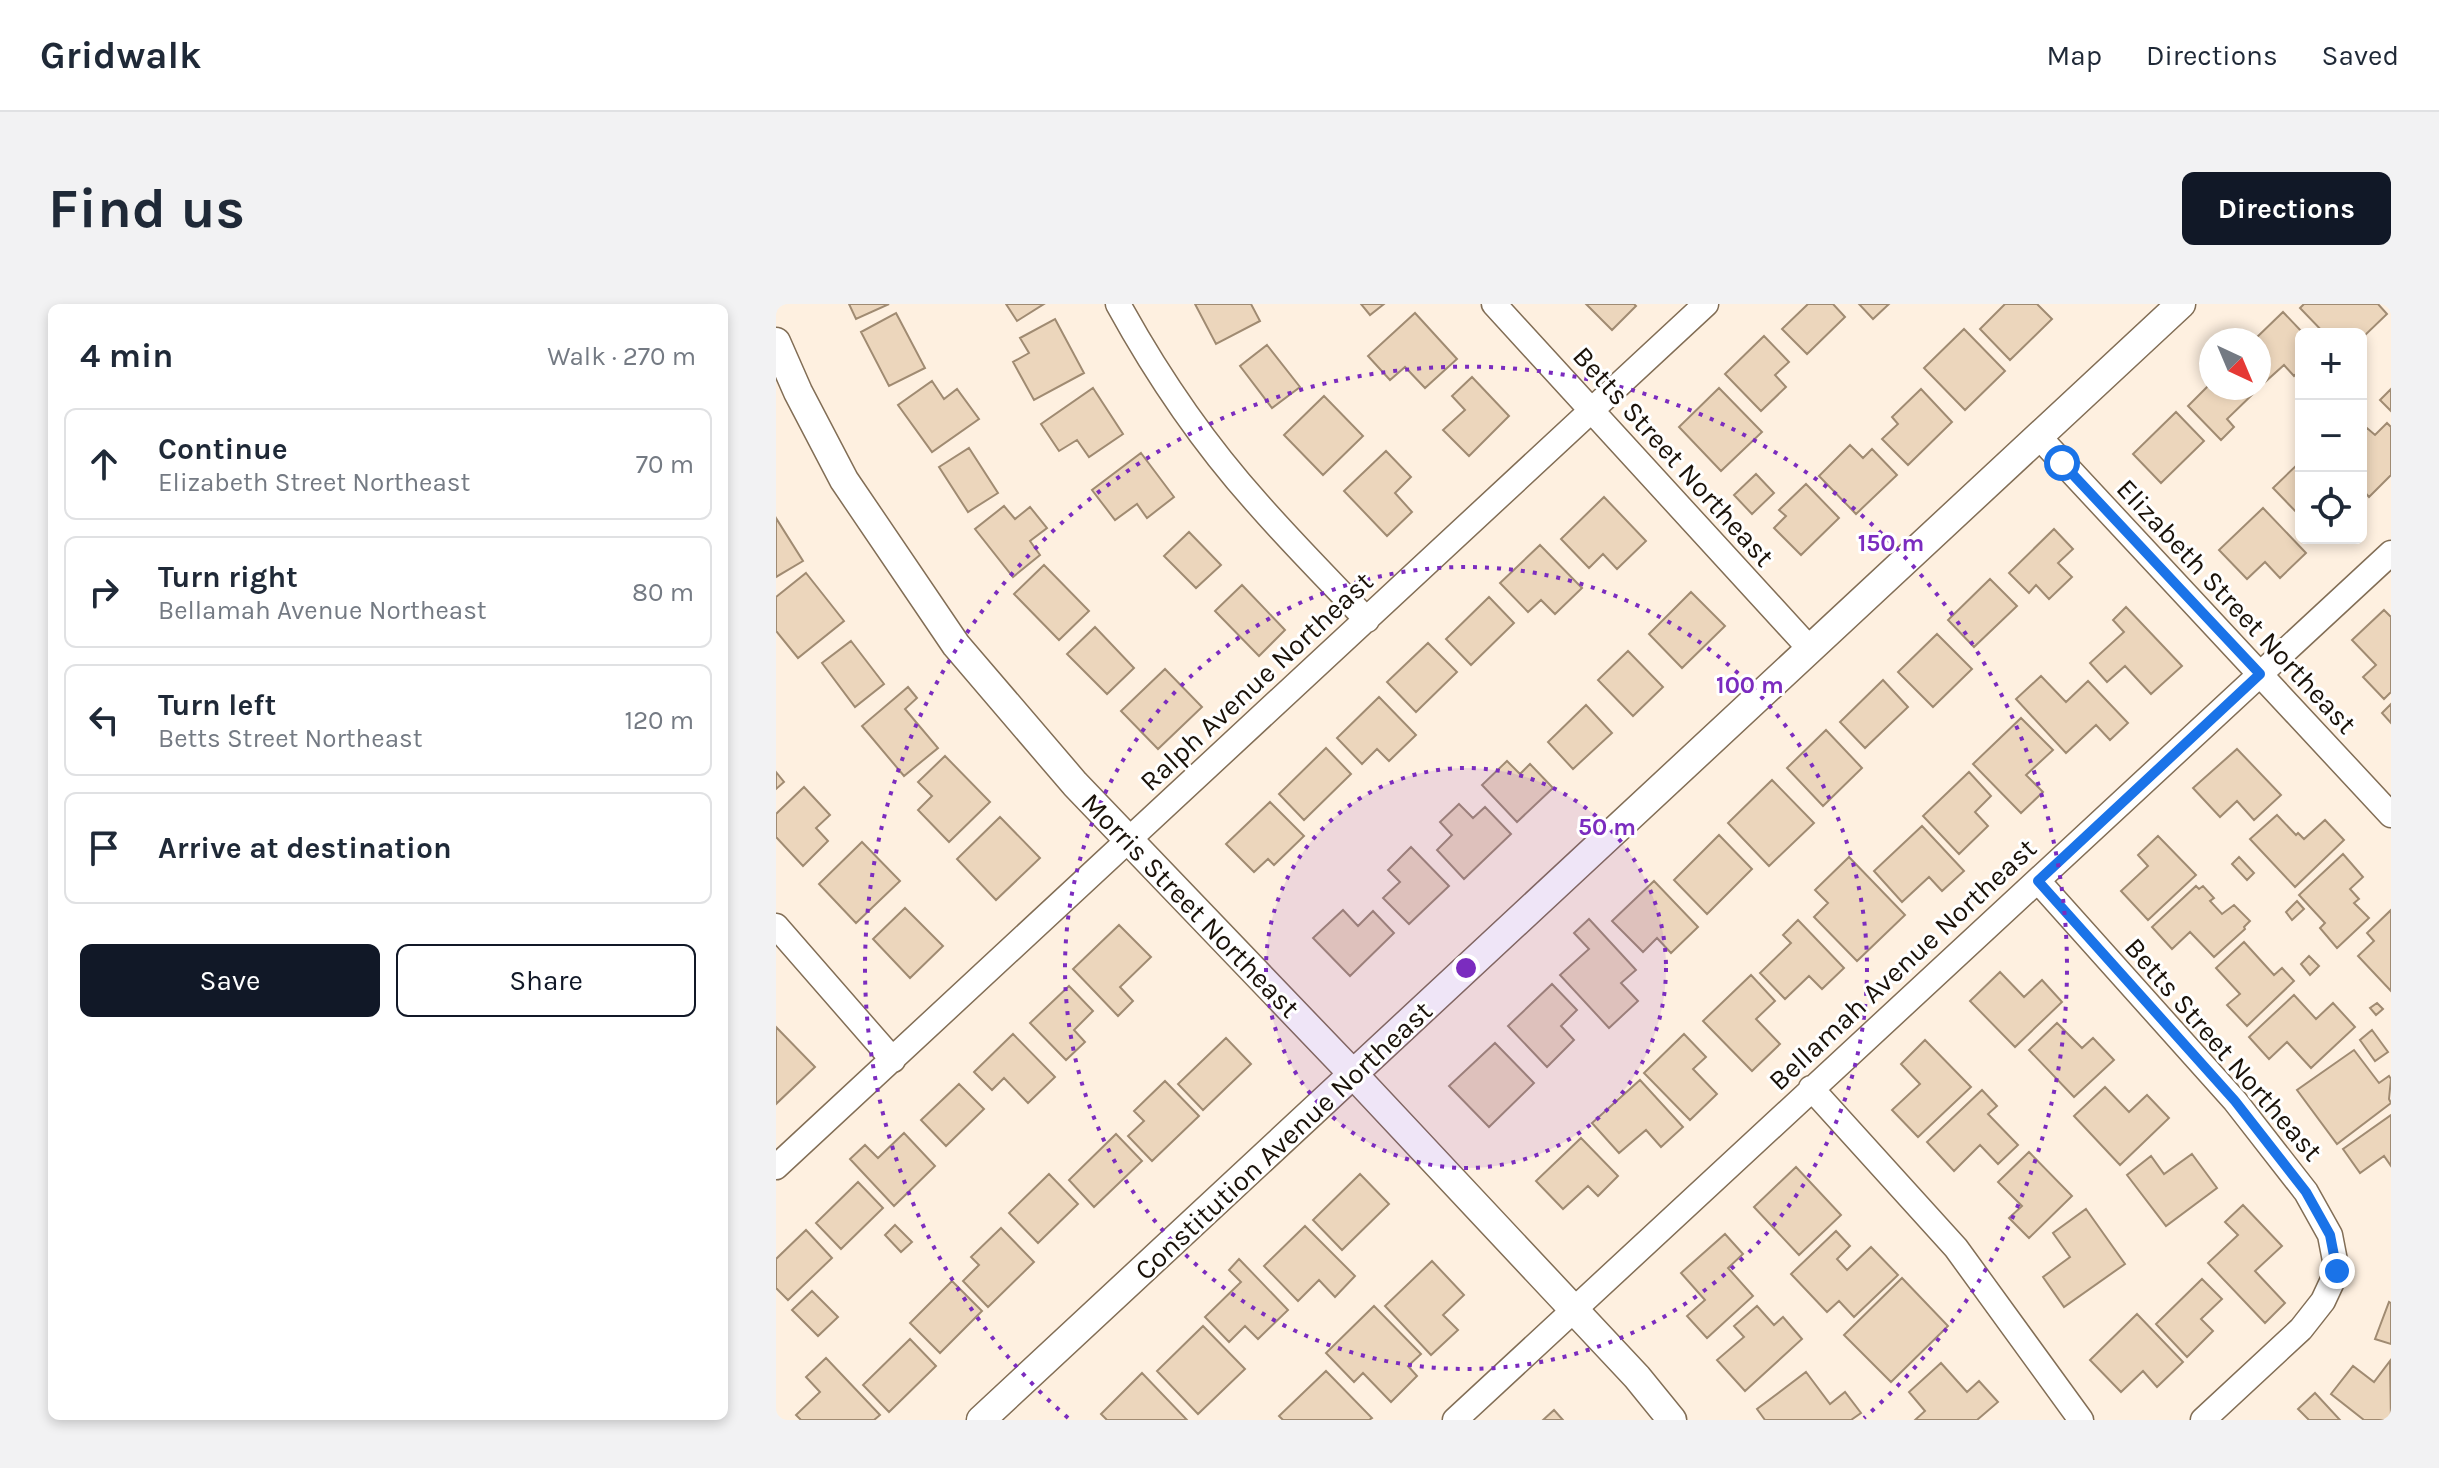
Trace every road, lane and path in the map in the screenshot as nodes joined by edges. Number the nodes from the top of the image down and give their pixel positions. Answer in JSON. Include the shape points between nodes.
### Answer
{"nodes":[{"id":1,"x":1118,"y":304,"type":"edge"},
{"id":2,"x":1494,"y":304,"type":"edge"},
{"id":3,"x":1706,"y":304,"type":"edge"},
{"id":4,"x":2181,"y":304,"type":"edge"},
{"id":5,"x":776,"y":342,"type":"edge"},
{"id":6,"x":1591,"y":412,"type":"junction"},
{"id":7,"x":2039,"y":437,"type":"junction"},
{"id":8,"x":2391,"y":553,"type":"edge"},
{"id":9,"x":1367,"y":620,"type":"junction"},
{"id":10,"x":1810,"y":649,"type":"junction"},
{"id":11,"x":2260,"y":674,"type":"junction"},
{"id":12,"x":2391,"y":815,"type":"edge"},
{"id":13,"x":1128,"y":840,"type":"junction"},
{"id":14,"x":2038,"y":881,"type":"junction"},
{"id":15,"x":776,"y":926,"type":"edge"},
{"id":16,"x":893,"y":1060,"type":"junction"},
{"id":17,"x":1354,"y":1075,"type":"junction"},
{"id":18,"x":1811,"y":1088,"type":"junction"},
{"id":19,"x":776,"y":1167,"type":"edge"},
{"id":20,"x":1573,"y":1310,"type":"junction"},
{"id":21,"x":981,"y":1420,"type":"edge"},
{"id":22,"x":1455,"y":1420,"type":"edge"},
{"id":23,"x":1672,"y":1420,"type":"edge"},
{"id":24,"x":2081,"y":1420,"type":"edge"},
{"id":25,"x":2203,"y":1420,"type":"edge"}],
"edges":[{"from":1,"to":9,"type":"street","via":[[1210,444],[1256,502]]},
{"from":2,"to":6,"type":"street","name":"Betts Street Northeast"},
{"from":3,"to":6,"type":"street","name":"Ralph Avenue Northeast"},
{"from":4,"to":7,"type":"street","name":"Constitution Avenue Northeast"},
{"from":5,"to":13,"type":"street","name":"Morris Street Northeast","via":[[844,480],[956,645]]},
{"from":6,"to":9,"type":"street","name":"Ralph Avenue Northeast"},
{"from":6,"to":10,"type":"street","name":"Betts Street Northeast"},
{"from":7,"to":10,"type":"street","name":"Constitution Avenue Northeast"},
{"from":7,"to":11,"type":"street","name":"Elizabeth Street Northeast"},
{"from":8,"to":11,"type":"street","name":"Bellamah Avenue Northeast"},
{"from":9,"to":13,"type":"street","name":"Ralph Avenue Northeast"},
{"from":10,"to":17,"type":"street","name":"Constitution Avenue Northeast"},
{"from":11,"to":12,"type":"street","name":"Elizabeth Street Northeast"},
{"from":11,"to":14,"type":"street","name":"Bellamah Avenue Northeast"},
{"from":13,"to":16,"type":"street","name":"Ralph Avenue Northeast"},
{"from":13,"to":17,"type":"street","name":"Morris Street Northeast"},
{"from":14,"to":18,"type":"street","name":"Bellamah Avenue Northeast"},
{"from":14,"to":25,"type":"street","name":"Betts Street Northeast","via":[[2235,1101],[2306,1192],[2330,1235],[2337,1271],[2323,1301],[2301,1329]]},
{"from":15,"to":16,"type":"street"},
{"from":16,"to":19,"type":"street","name":"Ralph Avenue Northeast"},
{"from":17,"to":20,"type":"street","name":"Morris Street Northeast"},
{"from":17,"to":21,"type":"street","name":"Constitution Avenue Northeast"},
{"from":18,"to":20,"type":"street","name":"Bellamah Avenue Northeast"},
{"from":18,"to":24,"type":"street","via":[[1956,1248]]},
{"from":20,"to":22,"type":"street","name":"Bellamah Avenue Northeast"},
{"from":20,"to":23,"type":"street","name":"Morris Street Northeast"}]}
